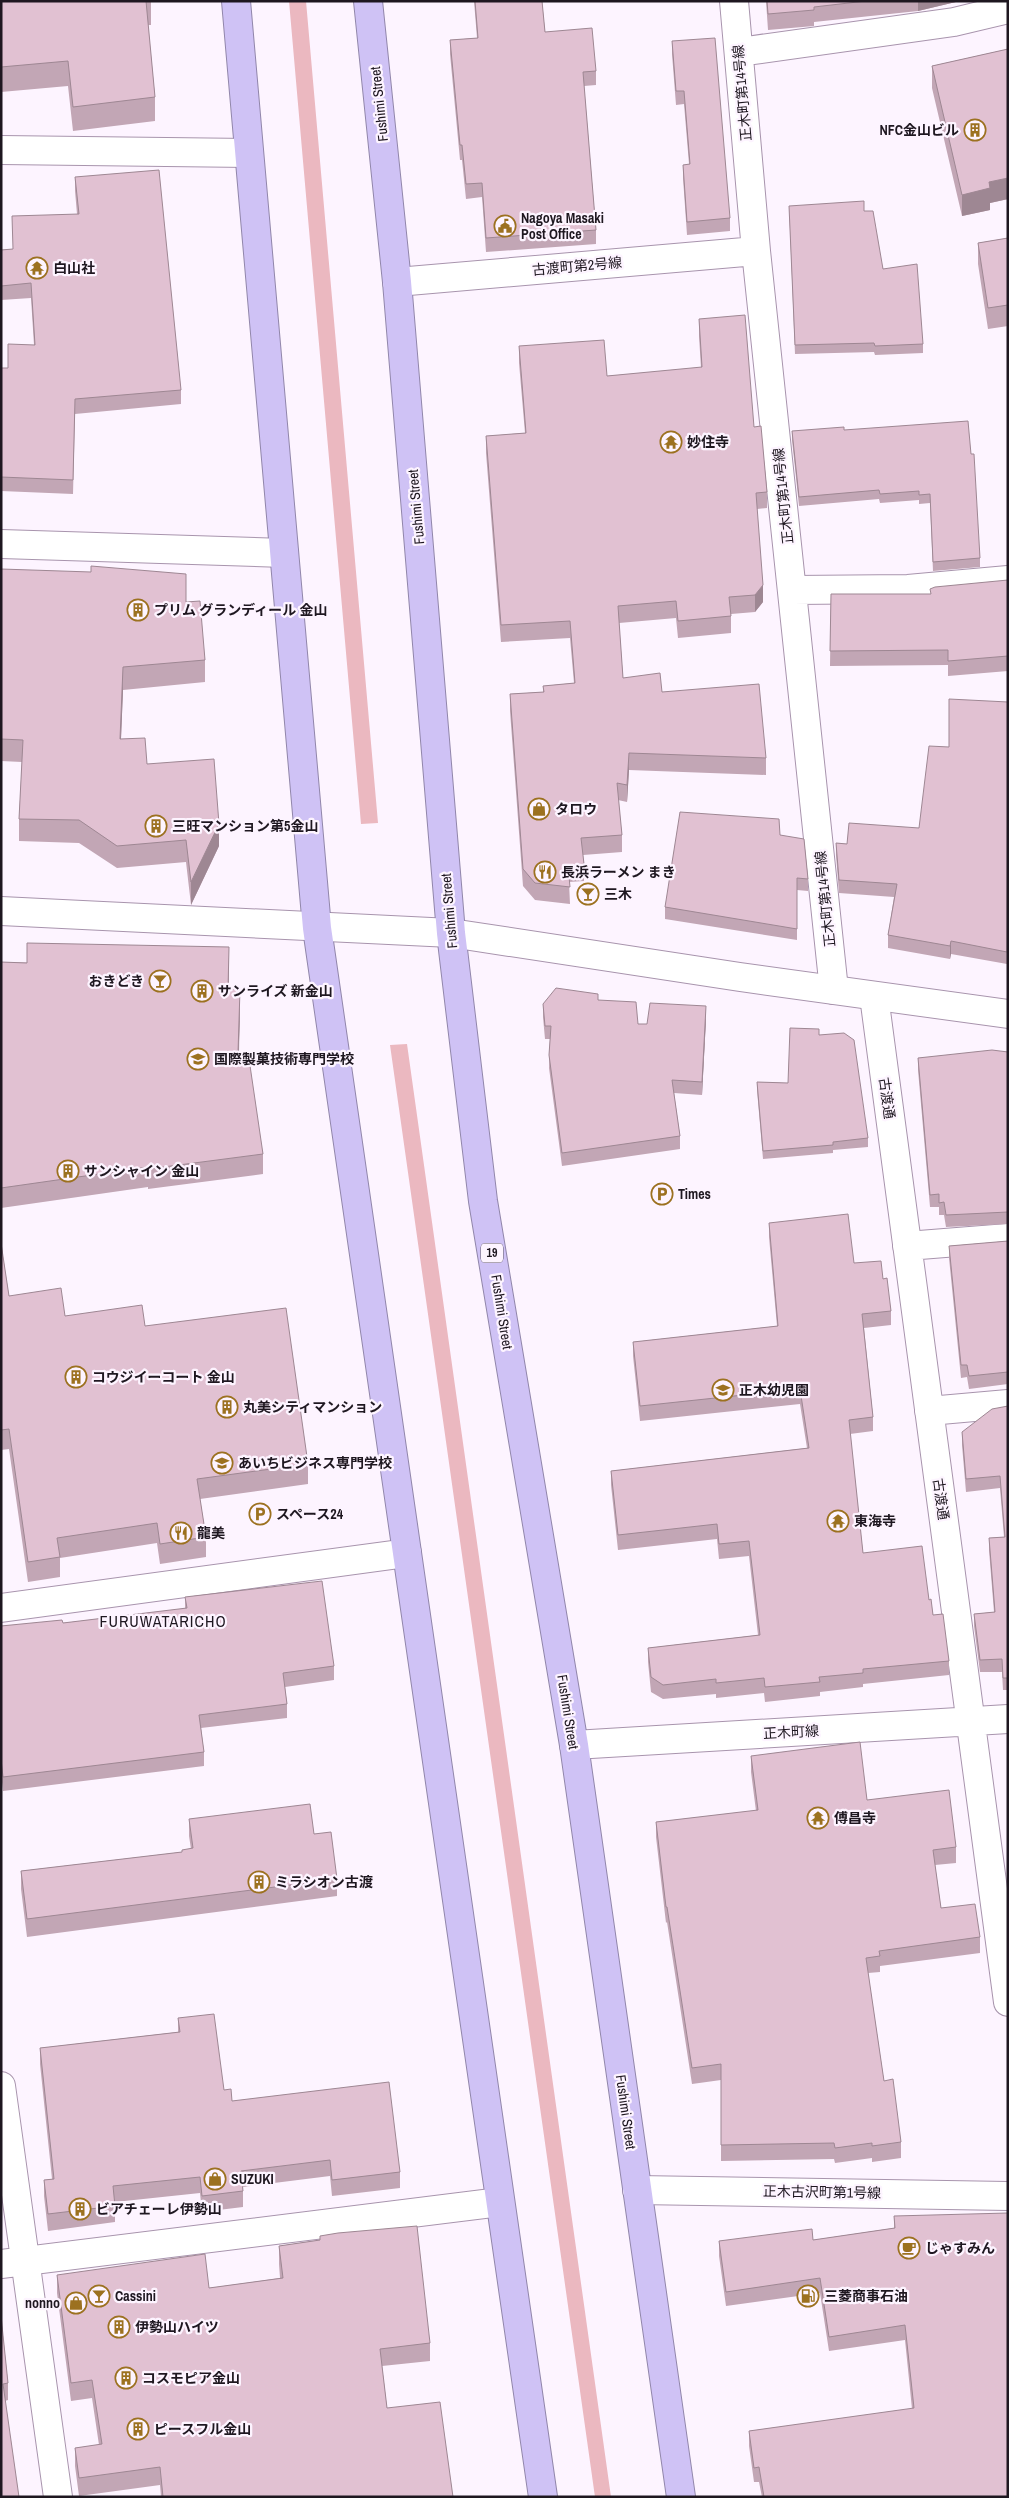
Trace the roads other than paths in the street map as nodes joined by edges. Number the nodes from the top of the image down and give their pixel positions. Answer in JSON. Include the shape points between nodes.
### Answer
{"nodes":[{"id":1,"x":236,"y":1,"type":"edge"},
{"id":2,"x":368,"y":1,"type":"edge"},
{"id":3,"x":734,"y":1,"type":"edge"},
{"id":4,"x":1008,"y":9,"type":"edge"},
{"id":5,"x":739,"y":52,"type":"junction"},
{"id":6,"x":1,"y":150,"type":"edge"},
{"id":7,"x":249,"y":153,"type":"junction"},
{"id":8,"x":756,"y":251,"type":"junction"},
{"id":9,"x":398,"y":282,"type":"junction"},
{"id":10,"x":1,"y":544,"type":"edge"},
{"id":11,"x":284,"y":553,"type":"junction"},
{"id":12,"x":1008,"y":580,"type":"edge"},
{"id":13,"x":793,"y":590,"type":"junction"},
{"id":14,"x":1,"y":911,"type":"edge"},
{"id":15,"x":316,"y":928,"type":"junction"},
{"id":16,"x":451,"y":933,"type":"junction"},
{"id":17,"x":834,"y":990,"type":"junction"},
{"id":18,"x":874,"y":996,"type":"junction"},
{"id":19,"x":1008,"y":1014,"type":"edge"},
{"id":20,"x":1008,"y":1238,"type":"edge"},
{"id":21,"x":907,"y":1246,"type":"junction"},
{"id":22,"x":1008,"y":1404,"type":"edge"},
{"id":23,"x":929,"y":1410,"type":"junction"},
{"id":24,"x":407,"y":1553,"type":"junction"},
{"id":25,"x":1,"y":1608,"type":"edge"},
{"id":26,"x":1008,"y":1720,"type":"edge"},
{"id":27,"x":970,"y":1722,"type":"junction"},
{"id":28,"x":574,"y":1745,"type":"junction"},
{"id":29,"x":1008,"y":2002,"type":"edge"},
{"id":30,"x":1,"y":2086,"type":"edge"},
{"id":31,"x":637,"y":2190,"type":"junction"},
{"id":32,"x":1008,"y":2196,"type":"edge"},
{"id":33,"x":500,"y":2202,"type":"junction"},
{"id":34,"x":14,"y":2262,"type":"edge"},
{"id":35,"x":58,"y":2497,"type":"edge"},
{"id":36,"x":543,"y":2497,"type":"edge"},
{"id":37,"x":681,"y":2497,"type":"edge"}],
"edges":[{"from":1,"to":7,"type":"highway"},
{"from":2,"to":9,"type":"highway","name":"Fushimi Street","number":"19"},
{"from":3,"to":5,"type":"street","name":"正木町第14号線"},
{"from":4,"to":5,"type":"street","via":[[954,22]]},
{"from":5,"to":8,"type":"street","name":"正木町第14号線"},
{"from":6,"to":7,"type":"street"},
{"from":7,"to":11,"type":"highway"},
{"from":8,"to":9,"type":"street","name":"古渡町第2号線"},
{"from":8,"to":13,"type":"street","name":"正木町第14号線"},
{"from":9,"to":16,"type":"highway","name":"Fushimi Street","number":"19"},
{"from":10,"to":11,"type":"street"},
{"from":11,"to":15,"type":"highway"},
{"from":12,"to":13,"type":"street","via":[[908,588]]},
{"from":13,"to":17,"type":"street","name":"正木町第14号線"},
{"from":14,"to":15,"type":"street"},
{"from":15,"to":16,"type":"street"},
{"from":15,"to":24,"type":"highway"},
{"from":16,"to":17,"type":"street"},
{"from":16,"to":28,"type":"highway","name":"Fushimi Street","number":"19","via":[[483,1201]]},
{"from":17,"to":18,"type":"street"},
{"from":18,"to":19,"type":"street"},
{"from":18,"to":21,"type":"street","name":"古渡通"},
{"from":20,"to":21,"type":"street"},
{"from":21,"to":23,"type":"street","name":"古渡通"},
{"from":22,"to":23,"type":"street"},
{"from":23,"to":27,"type":"street","name":"古渡通"},
{"from":24,"to":25,"type":"street"},
{"from":24,"to":33,"type":"highway"},
{"from":26,"to":27,"type":"street","name":"正木町線"},
{"from":27,"to":28,"type":"street","name":"正木町線"},
{"from":27,"to":29,"type":"street","name":"古渡通"},
{"from":28,"to":31,"type":"highway","name":"Fushimi Street","number":"19"},
{"from":30,"to":34,"type":"street"},
{"from":31,"to":32,"type":"street","name":"正木古沢町第1号線"},
{"from":31,"to":37,"type":"highway","name":"Fushimi Street","number":"19"},
{"from":33,"to":34,"type":"street"},
{"from":33,"to":36,"type":"highway"},
{"from":34,"to":35,"type":"street"}]}
